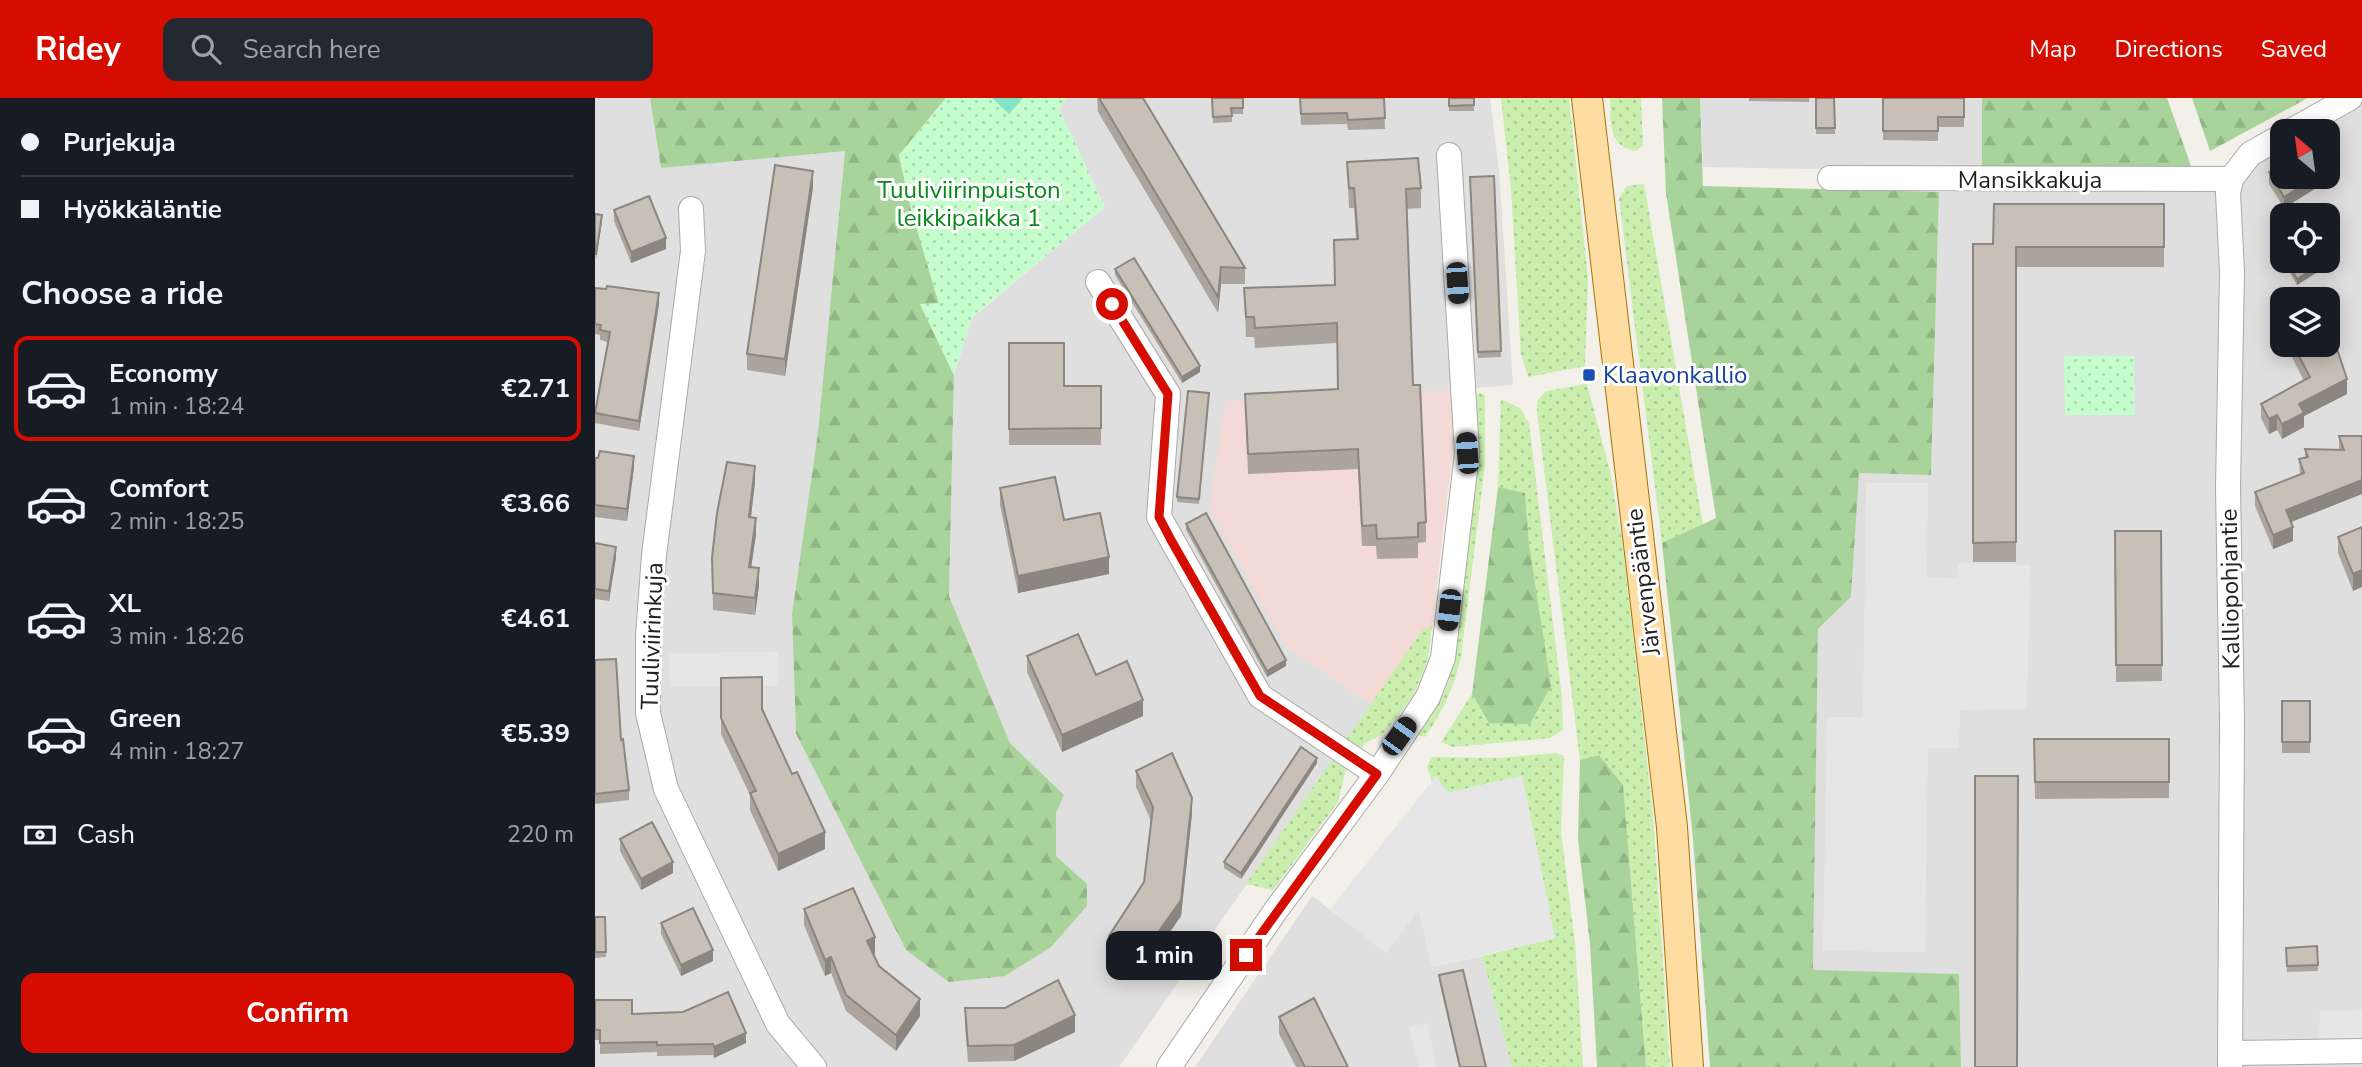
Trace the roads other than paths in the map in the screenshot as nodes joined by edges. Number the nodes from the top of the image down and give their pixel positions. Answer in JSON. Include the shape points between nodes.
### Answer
{"nodes":[{"id":1,"x":1587,"y":98,"type":"edge"},
{"id":2,"x":2350,"y":98,"type":"edge"},
{"id":3,"x":2312,"y":119,"type":"edge"},
{"id":4,"x":2270,"y":143,"type":"edge"},
{"id":5,"x":1449,"y":155,"type":"dead end"},
{"id":6,"x":1830,"y":178,"type":"dead end"},
{"id":7,"x":2231,"y":179,"type":"junction"},
{"id":8,"x":691,"y":209,"type":"dead end"},
{"id":9,"x":1098,"y":282,"type":"dead end"},
{"id":10,"x":1377,"y":774,"type":"junction"},
{"id":11,"x":2362,"y":1051,"type":"edge"},
{"id":12,"x":2231,"y":1060,"type":"edge"},
{"id":13,"x":814,"y":1067,"type":"edge"},
{"id":14,"x":1169,"y":1067,"type":"edge"},
{"id":15,"x":1688,"y":1067,"type":"edge"}],
"edges":[{"from":1,"to":15,"type":"main road","name":"Järvenpääntie","via":[[1672,827]]},
{"from":2,"to":3,"type":"street"},
{"from":4,"to":7,"type":"street","via":[[2250,154]]},
{"from":5,"to":10,"type":"street","via":[[1467,453],[1443,658],[1427,697]]},
{"from":6,"to":7,"type":"street","name":"Mansikkakuja"},
{"from":7,"to":12,"type":"street","name":"Kalliopohjantie"},
{"from":8,"to":13,"type":"street","name":"Tuuliviirinkuja","via":[[693,251],[651,596],[648,713],[666,789],[778,1024]]},
{"from":9,"to":10,"type":"street","via":[[1168,394],[1159,517],[1246,673],[1260,696]]},
{"from":10,"to":14,"type":"street","via":[[1276,910]]},
{"from":11,"to":12,"type":"street"}]}
